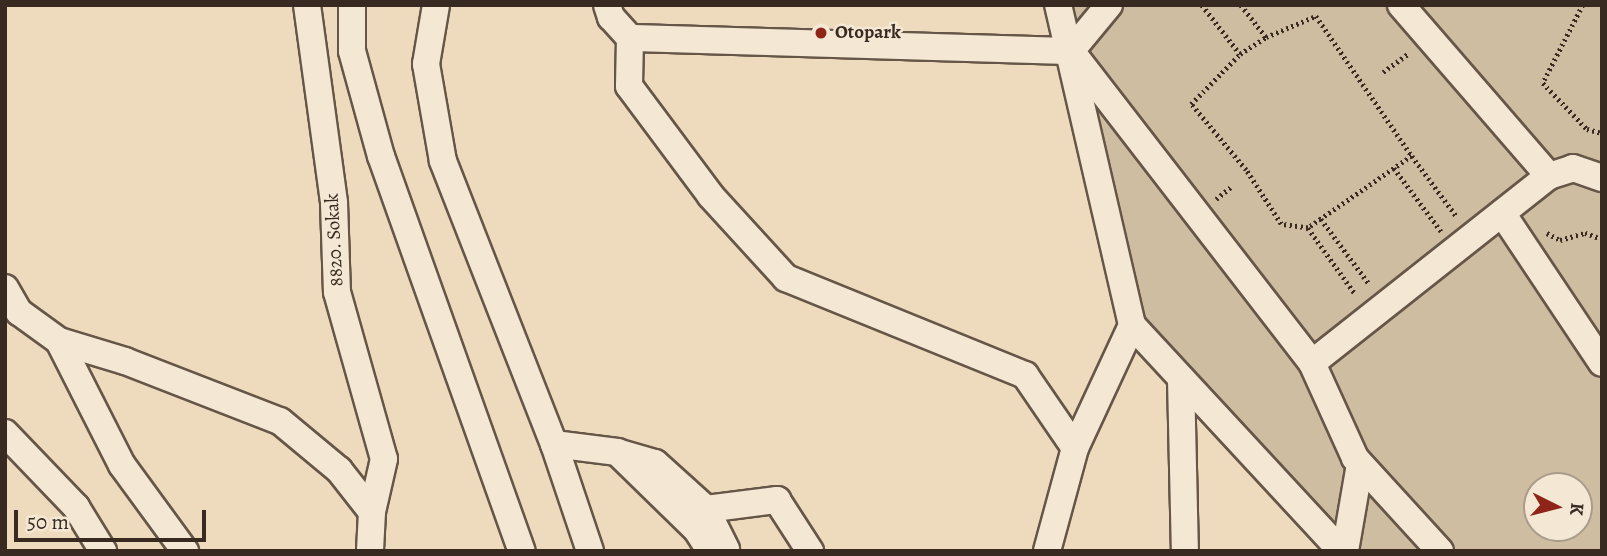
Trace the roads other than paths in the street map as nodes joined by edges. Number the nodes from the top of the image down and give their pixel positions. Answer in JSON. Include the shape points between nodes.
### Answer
{"nodes":[{"id":1,"x":307,"y":5,"type":"edge"},
{"id":2,"x":352,"y":5,"type":"edge"},
{"id":3,"x":436,"y":5,"type":"edge"},
{"id":4,"x":607,"y":5,"type":"edge"},
{"id":5,"x":1058,"y":5,"type":"edge"},
{"id":6,"x":1109,"y":5,"type":"edge"},
{"id":7,"x":1401,"y":5,"type":"edge"},
{"id":8,"x":630,"y":38,"type":"junction"},
{"id":9,"x":1071,"y":51,"type":"junction"},
{"id":10,"x":1549,"y":176,"type":"junction"},
{"id":11,"x":1602,"y":178,"type":"edge"},
{"id":12,"x":1502,"y":213,"type":"junction"},
{"id":13,"x":5,"y":288,"type":"edge"},
{"id":14,"x":1132,"y":325,"type":"junction"},
{"id":15,"x":59,"y":341,"type":"junction"},
{"id":16,"x":1312,"y":363,"type":"junction"},
{"id":17,"x":1602,"y":363,"type":"edge"},
{"id":18,"x":1181,"y":379,"type":"junction"},
{"id":19,"x":5,"y":433,"type":"edge"},
{"id":20,"x":554,"y":444,"type":"junction"},
{"id":21,"x":1076,"y":448,"type":"junction"},
{"id":22,"x":617,"y":452,"type":"junction"},
{"id":23,"x":1360,"y":464,"type":"junction"},
{"id":24,"x":706,"y":509,"type":"junction"},
{"id":25,"x":372,"y":512,"type":"junction"},
{"id":26,"x":103,"y":551,"type":"edge"},
{"id":27,"x":185,"y":551,"type":"edge"},
{"id":28,"x":370,"y":551,"type":"edge"},
{"id":29,"x":522,"y":551,"type":"edge"},
{"id":30,"x":590,"y":551,"type":"edge"},
{"id":31,"x":710,"y":551,"type":"edge"},
{"id":32,"x":726,"y":551,"type":"edge"},
{"id":33,"x":810,"y":551,"type":"edge"},
{"id":34,"x":1047,"y":551,"type":"edge"},
{"id":35,"x":1185,"y":551,"type":"edge"},
{"id":36,"x":1343,"y":551,"type":"edge"},
{"id":37,"x":1440,"y":551,"type":"edge"}],
"edges":[{"from":1,"to":25,"type":"street","name":"8820. Sokak","via":[[334,203],[337,292],[384,459]]},
{"from":2,"to":29,"type":"street","via":[[352,51],[381,156]]},
{"from":3,"to":20,"type":"street","via":[[426,64],[443,161]]},
{"from":4,"to":8,"type":"street","via":[[611,17]]},
{"from":5,"to":9,"type":"street"},
{"from":6,"to":9,"type":"street"},
{"from":7,"to":10,"type":"street"},
{"from":8,"to":9,"type":"street"},
{"from":8,"to":21,"type":"street","via":[[629,86],[711,196],[786,278],[1025,375]]},
{"from":9,"to":14,"type":"street"},
{"from":9,"to":16,"type":"street"},
{"from":10,"to":11,"type":"street","via":[[1573,168]]},
{"from":10,"to":12,"type":"street"},
{"from":12,"to":16,"type":"street"},
{"from":12,"to":17,"type":"street"},
{"from":13,"to":15,"type":"street","via":[[19,312]]},
{"from":14,"to":18,"type":"street"},
{"from":14,"to":21,"type":"street"},
{"from":15,"to":25,"type":"street","via":[[125,361],[280,421],[339,470]]},
{"from":15,"to":27,"type":"street","via":[[122,465]]},
{"from":16,"to":23,"type":"street"},
{"from":18,"to":35,"type":"street"},
{"from":18,"to":36,"type":"street"},
{"from":19,"to":26,"type":"street","via":[[76,507]]},
{"from":20,"to":22,"type":"street"},
{"from":20,"to":30,"type":"street"},
{"from":21,"to":34,"type":"street"},
{"from":22,"to":24,"type":"street","via":[[655,463]]},
{"from":22,"to":31,"type":"street","via":[[697,530]]},
{"from":23,"to":36,"type":"street"},
{"from":23,"to":37,"type":"street"},
{"from":24,"to":32,"type":"street"},
{"from":24,"to":33,"type":"street","via":[[777,500]]},
{"from":25,"to":28,"type":"street","name":"8820. Sokak"}]}
